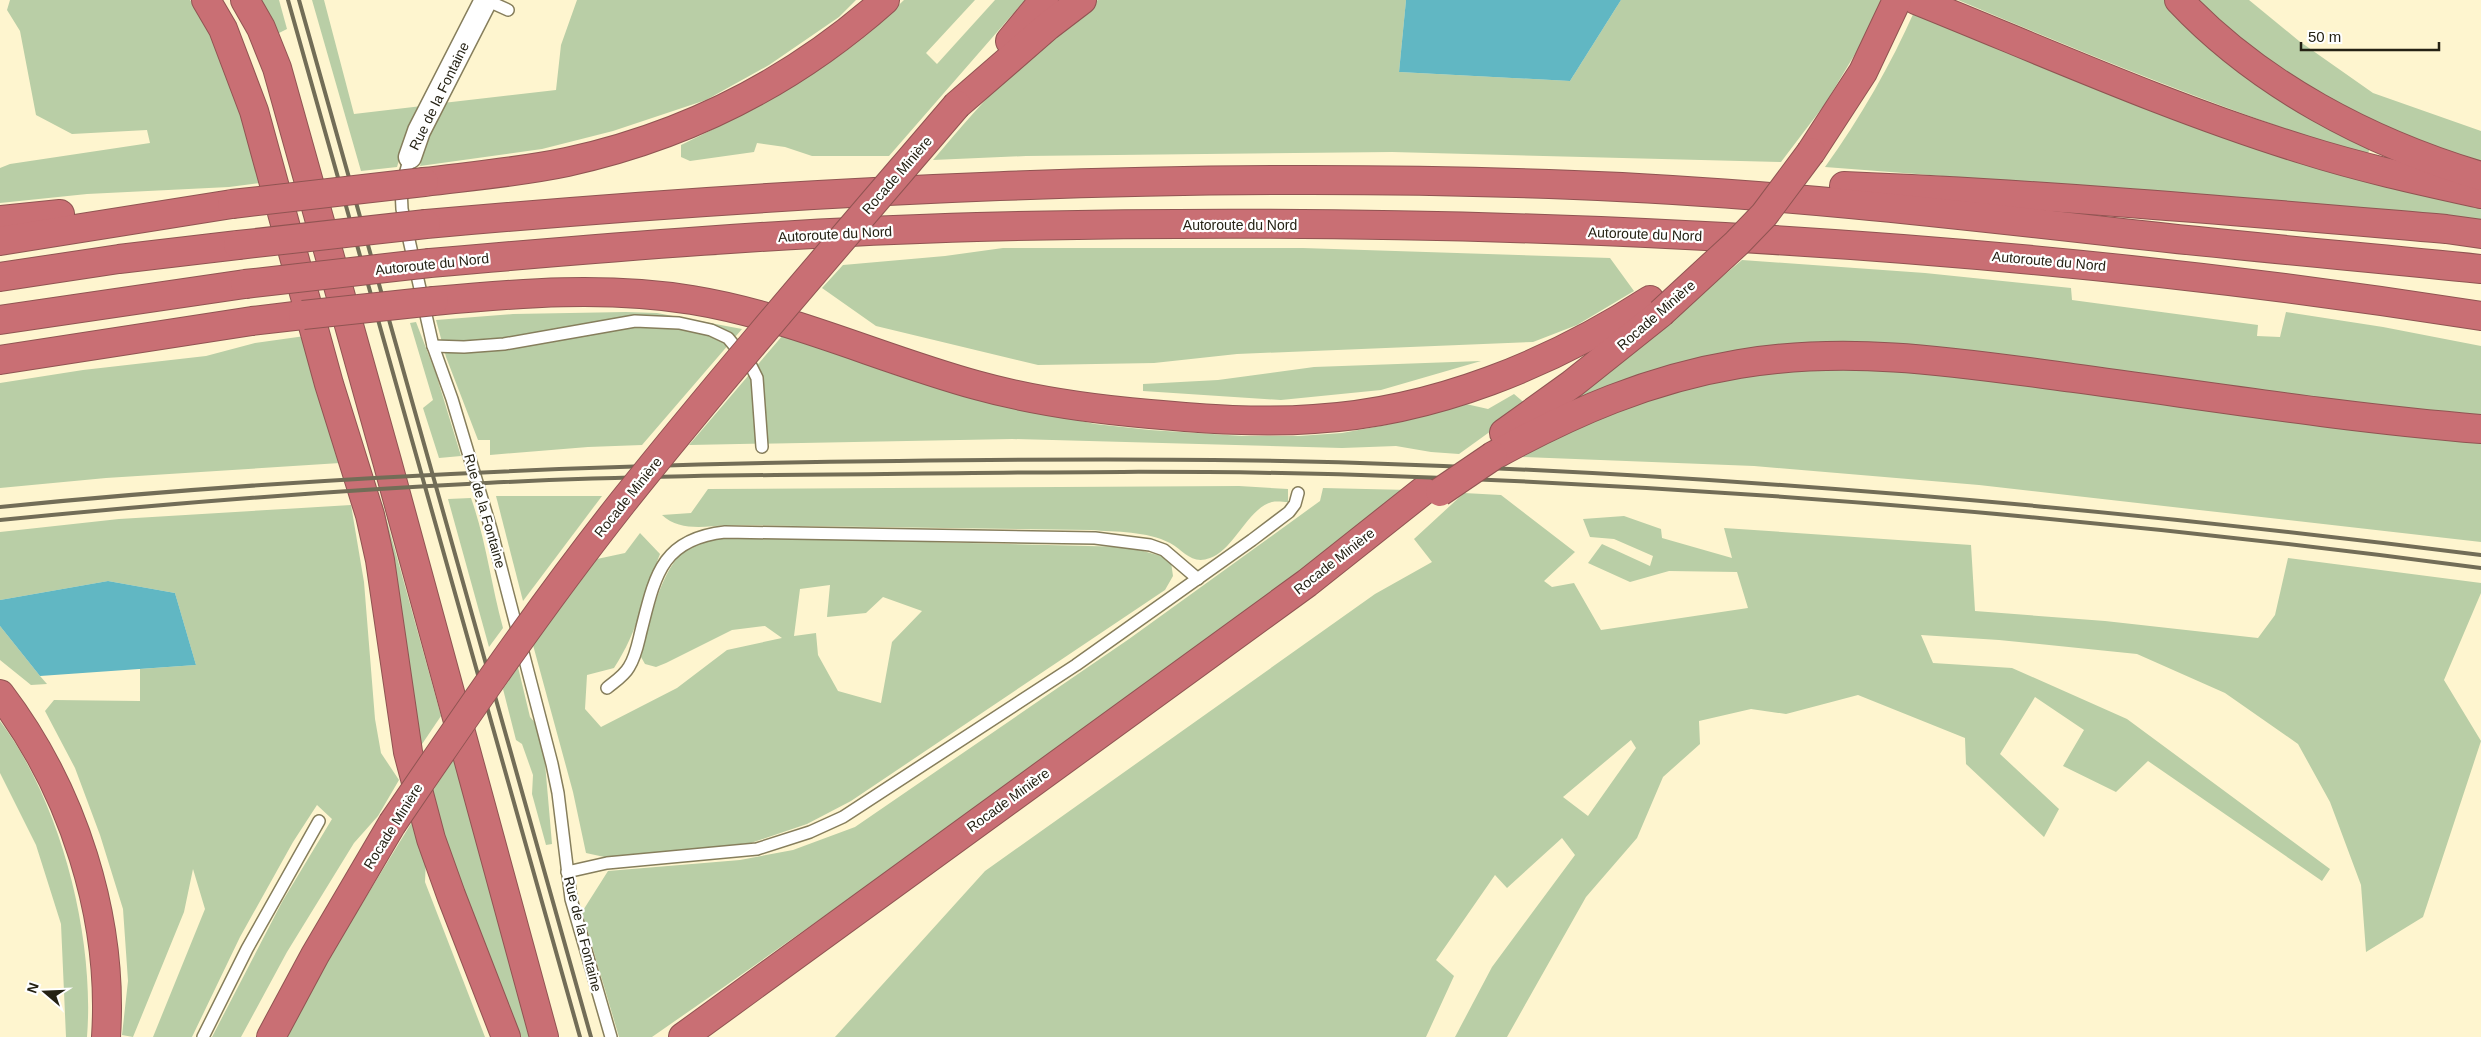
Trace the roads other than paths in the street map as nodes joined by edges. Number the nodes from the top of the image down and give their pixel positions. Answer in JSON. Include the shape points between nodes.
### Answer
{"nodes":[{"id":1,"x":206,"y":0,"type":"edge"},
{"id":2,"x":245,"y":0,"type":"edge"},
{"id":3,"x":486,"y":0,"type":"edge"},
{"id":4,"x":885,"y":0,"type":"edge"},
{"id":5,"x":1044,"y":0,"type":"edge"},
{"id":6,"x":1082,"y":0,"type":"edge"},
{"id":7,"x":1897,"y":0,"type":"edge"},
{"id":8,"x":1916,"y":0,"type":"edge"},
{"id":9,"x":2179,"y":0,"type":"edge"},
{"id":10,"x":508,"y":10,"type":"dead end"},
{"id":11,"x":957,"y":106,"type":"junction"},
{"id":12,"x":410,"y":157,"type":"joint"},
{"id":13,"x":2481,"y":176,"type":"edge"},
{"id":14,"x":2481,"y":194,"type":"edge"},
{"id":15,"x":1761,"y":196,"type":"junction"},
{"id":16,"x":232,"y":204,"type":"junction"},
{"id":17,"x":0,"y":220,"type":"edge"},
{"id":18,"x":2481,"y":234,"type":"edge"},
{"id":19,"x":0,"y":241,"type":"edge"},
{"id":20,"x":2481,"y":269,"type":"edge"},
{"id":21,"x":0,"y":277,"type":"edge"},
{"id":22,"x":2414,"y":305,"type":"junction"},
{"id":23,"x":1655,"y":306,"type":"junction"},
{"id":24,"x":2481,"y":316,"type":"edge"},
{"id":25,"x":0,"y":320,"type":"edge"},
{"id":26,"x":2481,"y":322,"type":"edge"},
{"id":27,"x":433,"y":346,"type":"junction"},
{"id":28,"x":0,"y":360,"type":"edge"},
{"id":29,"x":2481,"y":429,"type":"edge"},
{"id":30,"x":762,"y":447,"type":"dead end"},
{"id":31,"x":1484,"y":455,"type":"junction"},
{"id":32,"x":1298,"y":493,"type":"dead end"},
{"id":33,"x":1198,"y":579,"type":"junction"},
{"id":34,"x":607,"y":688,"type":"dead end"},
{"id":35,"x":0,"y":694,"type":"edge"},
{"id":36,"x":319,"y":821,"type":"dead end"},
{"id":37,"x":567,"y":872,"type":"junction"},
{"id":38,"x":106,"y":1037,"type":"edge"},
{"id":39,"x":203,"y":1037,"type":"edge"},
{"id":40,"x":271,"y":1037,"type":"edge"},
{"id":41,"x":506,"y":1037,"type":"edge"},
{"id":42,"x":544,"y":1037,"type":"edge"},
{"id":43,"x":611,"y":1037,"type":"edge"},
{"id":44,"x":683,"y":1037,"type":"edge"}],
"edges":[{"from":1,"to":41,"type":"highway","via":[[223,30],[254,111],[329,384],[370,515],[380,560],[408,752],[431,839]]},
{"from":2,"to":42,"type":"highway","via":[[261,28],[279,78]]},
{"from":3,"to":10,"type":"lane"},
{"from":3,"to":12,"type":"street","name":"Rue de la Fontaine"},
{"from":4,"to":16,"type":"highway","bridge":true,"via":[[819,53],[724,109],[614,151],[497,174]]},
{"from":5,"to":11,"type":"highway","name":"Rocade Minière"},
{"from":6,"to":11,"type":"highway"},
{"from":7,"to":23,"type":"highway","name":"Rocade Minière","bridge":true,"via":[[1863,72],[1764,216],[1737,243]]},
{"from":8,"to":14,"type":"highway","via":[[2153,96],[2259,135],[2352,164]]},
{"from":9,"to":13,"type":"highway","via":[[2238,53],[2318,107],[2378,138]]},
{"from":11,"to":40,"type":"highway","name":"Rocade Minière","bridge":true,"via":[[622,503],[500,665],[392,824]]},
{"from":12,"to":27,"type":"lane","name":"Rue de la Fontaine","via":[[401,188],[402,209]]},
{"from":15,"to":18,"type":"highway","via":[[1815,185],[1938,190],[2227,210]]},
{"from":15,"to":20,"type":"highway"},
{"from":15,"to":21,"type":"highway","bridge":true,"via":[[1557,184],[1395,180],[1169,181],[793,195],[426,224],[119,259]]},
{"from":16,"to":17,"type":"highway","via":[[105,210]]},
{"from":16,"to":19,"type":"highway"},
{"from":22,"to":24,"type":"highway","name":"Autoroute du Nord"},
{"from":22,"to":25,"type":"highway","name":"Autoroute du Nord","bridge":true,"via":[[2121,267],[1786,239],[1288,224],[973,227],[679,243],[430,263],[245,284]]},
{"from":22,"to":26,"type":"highway"},
{"from":23,"to":28,"type":"highway","bridge":true,"via":[[1543,359],[1445,395],[1352,416],[1278,420],[1120,412],[1026,396],[926,371],[735,308],[692,300],[598,292],[508,294],[252,321]]},
{"from":23,"to":31,"type":"highway","name":"Rocade Minière","via":[[1572,384]]},
{"from":27,"to":30,"type":"lane","via":[[504,344],[634,321],[679,323],[711,330],[728,338],[757,378]]},
{"from":27,"to":37,"type":"lane","name":"Rue de la Fontaine","via":[[491,529],[552,764]]},
{"from":29,"to":31,"type":"highway","via":[[2315,411],[1947,361],[1838,356],[1758,362],[1663,381],[1616,396]]},
{"from":31,"to":44,"type":"highway","name":"Rocade Minière"},
{"from":32,"to":33,"type":"lane","via":[[1289,512]]},
{"from":33,"to":34,"type":"lane","via":[[1164,550],[1112,540],[708,534],[686,541],[665,560],[635,655],[622,676]]},
{"from":33,"to":37,"type":"lane","via":[[1076,665],[843,817],[757,849],[607,863]]},
{"from":35,"to":38,"type":"highway","via":[[43,761],[66,810],[87,872],[98,916],[106,982]]},
{"from":36,"to":39,"type":"lane","via":[[247,949]]},
{"from":37,"to":43,"type":"lane","name":"Rue de la Fontaine","via":[[571,899]]}]}
